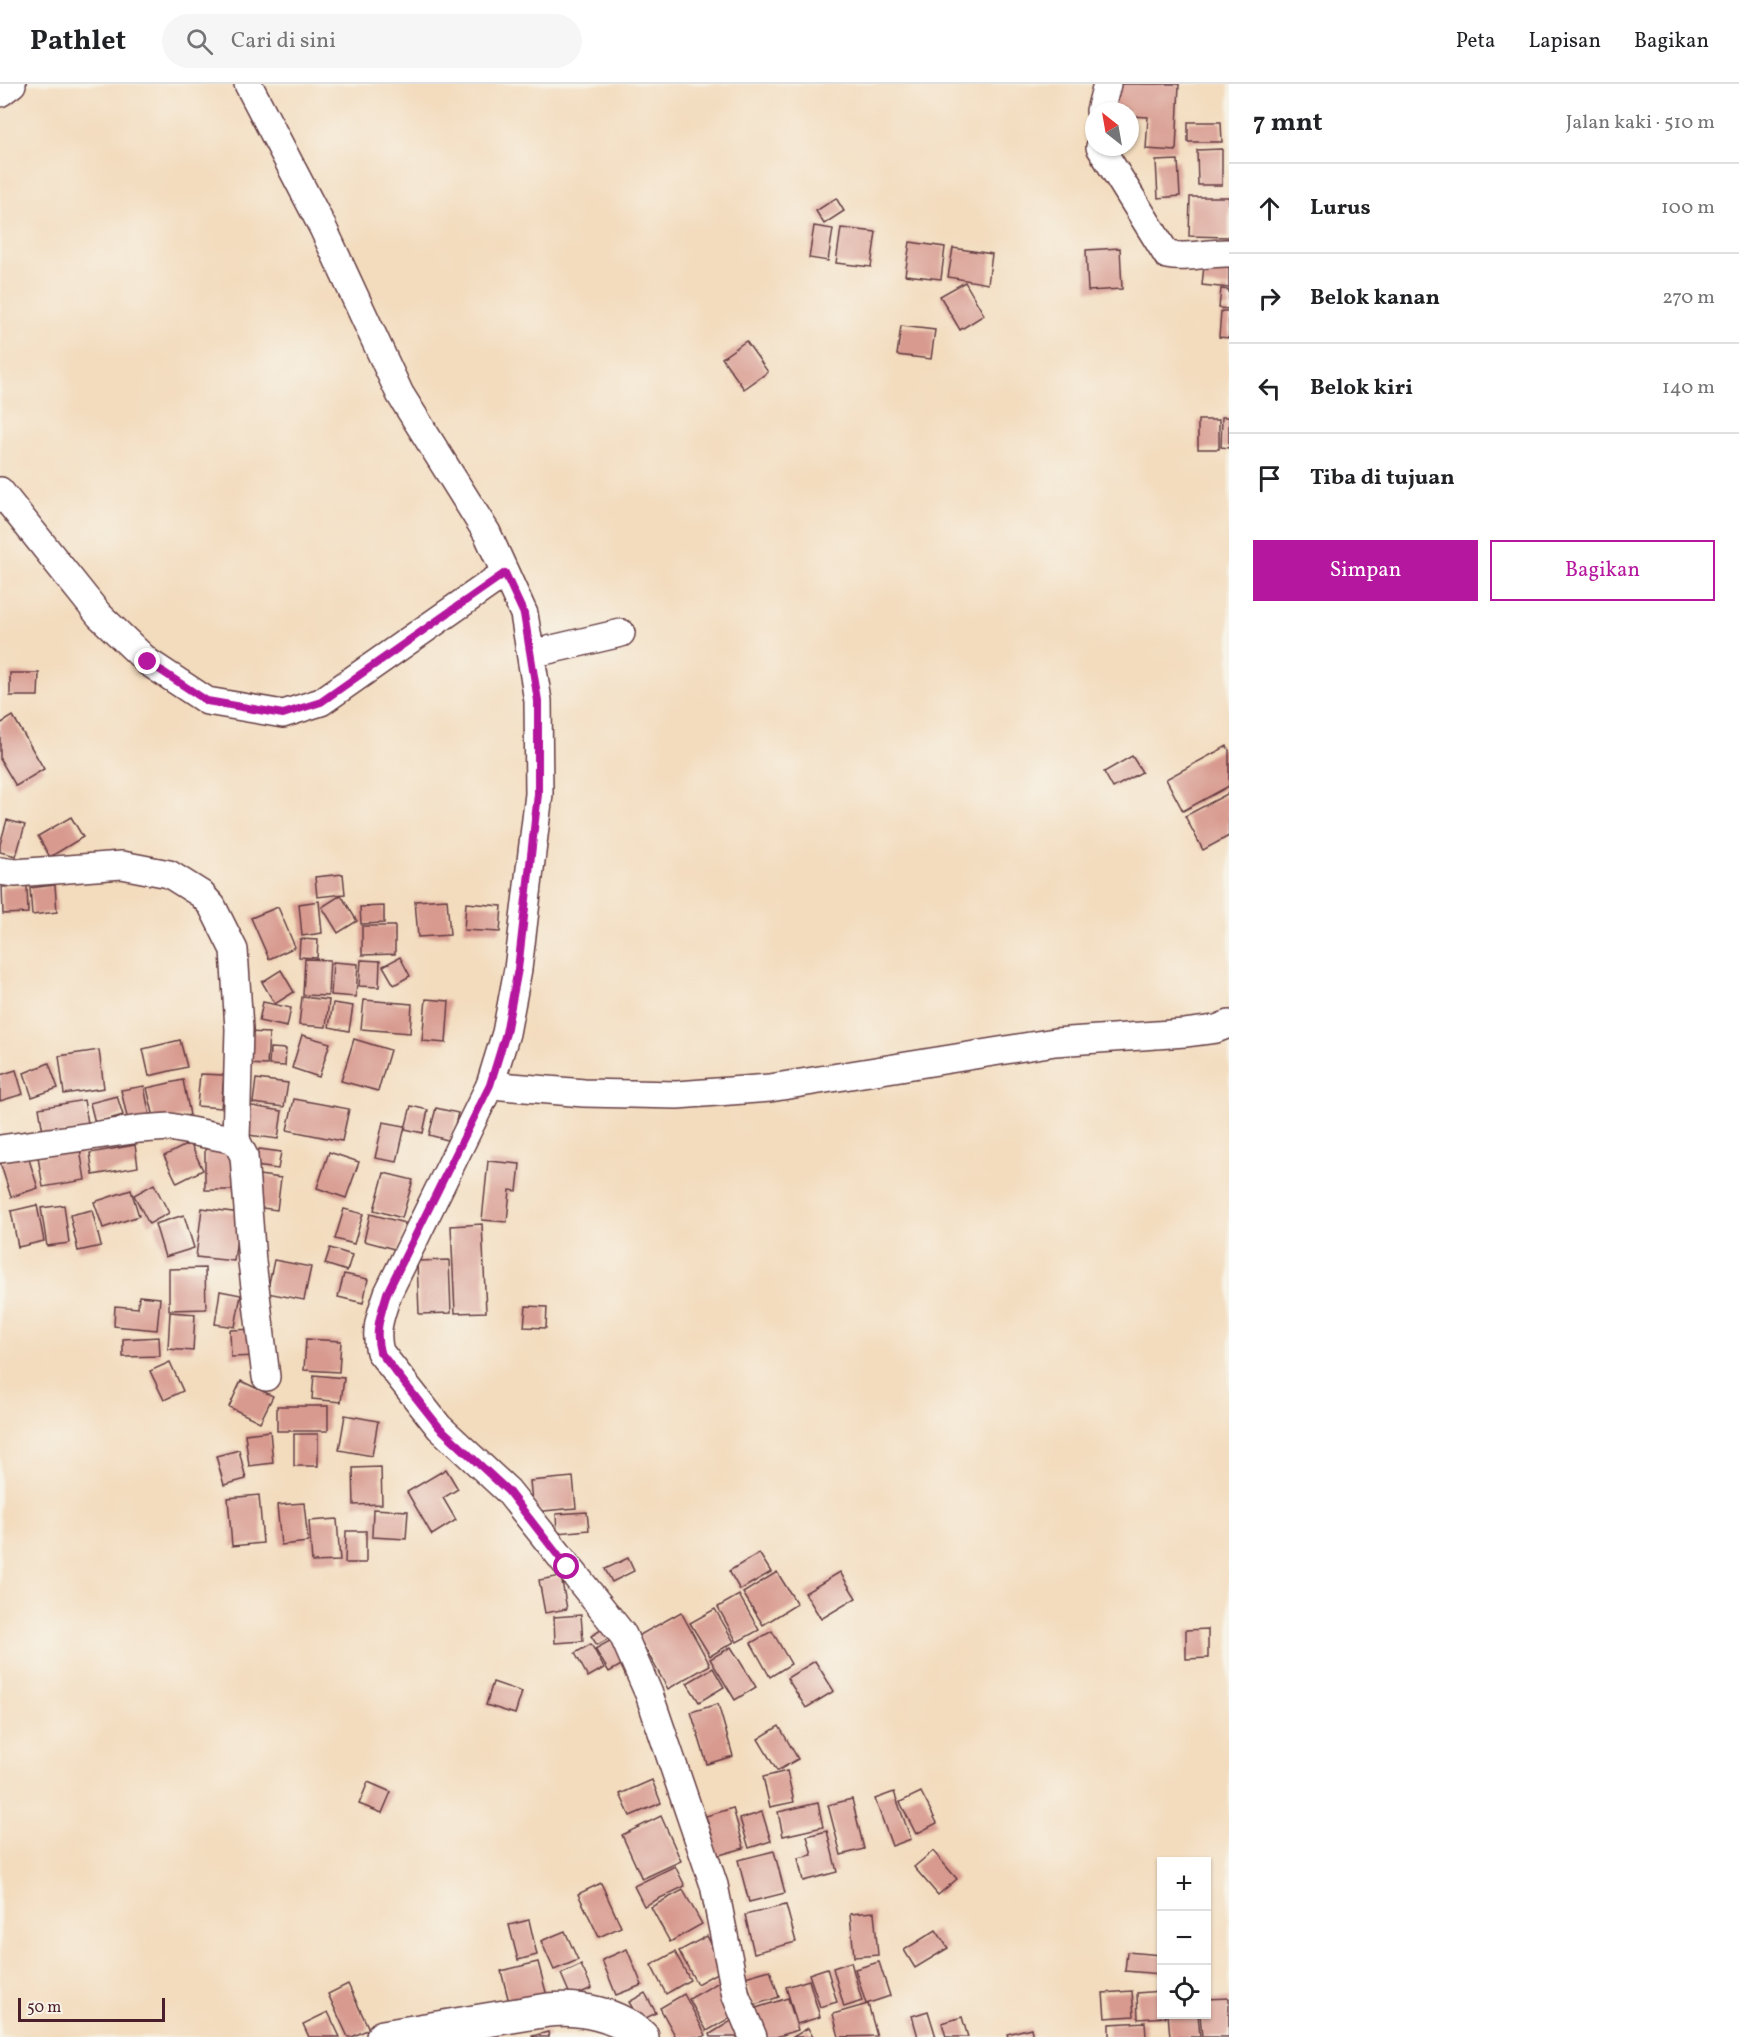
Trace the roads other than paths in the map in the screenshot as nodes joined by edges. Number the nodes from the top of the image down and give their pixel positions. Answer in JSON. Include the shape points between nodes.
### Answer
{"nodes":[{"id":1,"x":12,"y":84,"type":"edge"},
{"id":2,"x":248,"y":84,"type":"edge"},
{"id":3,"x":1107,"y":84,"type":"edge"},
{"id":4,"x":0,"y":93,"type":"edge"},
{"id":5,"x":1103,"y":102,"type":"edge"},
{"id":6,"x":1106,"y":156,"type":"edge"},
{"id":7,"x":1229,"y":254,"type":"edge"},
{"id":8,"x":0,"y":491,"type":"edge"},
{"id":9,"x":505,"y":573,"type":"junction"},
{"id":10,"x":621,"y":633,"type":"dead end"},
{"id":11,"x":531,"y":654,"type":"junction"},
{"id":12,"x":0,"y":871,"type":"edge"},
{"id":13,"x":1229,"y":1024,"type":"edge"},
{"id":14,"x":490,"y":1085,"type":"junction"},
{"id":15,"x":236,"y":1140,"type":"junction"},
{"id":16,"x":0,"y":1149,"type":"edge"},
{"id":17,"x":266,"y":1377,"type":"dead end"},
{"id":18,"x":383,"y":2037,"type":"edge"},
{"id":19,"x":642,"y":2037,"type":"edge"},
{"id":20,"x":753,"y":2037,"type":"edge"}],
"edges":[{"from":1,"to":4,"type":"street"},
{"from":2,"to":9,"type":"street","via":[[323,228],[399,394],[487,533]]},
{"from":3,"to":5,"type":"street"},
{"from":6,"to":7,"type":"street","via":[[1167,255]]},
{"from":8,"to":9,"type":"street","via":[[99,615],[148,662],[207,701],[283,714],[321,702]]},
{"from":9,"to":11,"type":"street","via":[[524,614]]},
{"from":10,"to":11,"type":"street"},
{"from":11,"to":14,"type":"street","via":[[538,701],[537,805],[518,969],[506,1033]]},
{"from":12,"to":15,"type":"street","via":[[122,864],[169,874],[201,894],[212,906],[234,951],[239,1029]]},
{"from":13,"to":14,"type":"street","via":[[1185,1033],[1055,1042],[770,1088],[677,1095]]},
{"from":14,"to":20,"type":"street","via":[[387,1293],[379,1320],[380,1352],[456,1445],[508,1491],[623,1635],[649,1694],[714,1885],[736,1996]]},
{"from":15,"to":16,"type":"street","via":[[170,1127]]},
{"from":15,"to":17,"type":"street","via":[[244,1156]]},
{"from":18,"to":19,"type":"main road","via":[[572,2008],[618,2019]]}]}
